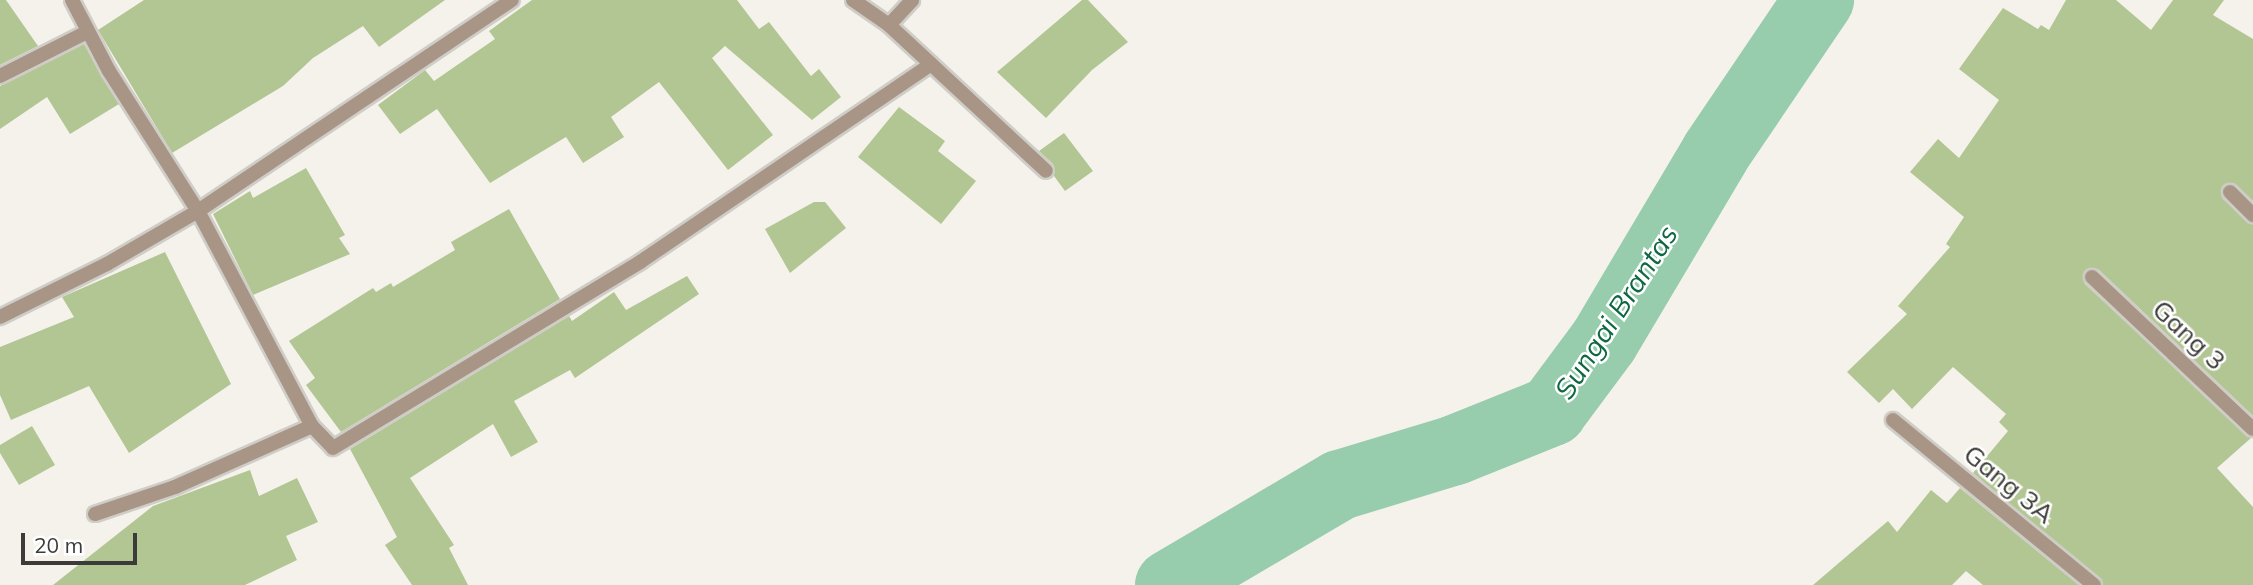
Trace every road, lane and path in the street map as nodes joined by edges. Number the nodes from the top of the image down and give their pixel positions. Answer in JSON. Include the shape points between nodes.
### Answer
{"nodes":[{"id":1,"x":512,"y":0,"type":"edge"},
{"id":2,"x":853,"y":0,"type":"edge"},
{"id":3,"x":912,"y":0,"type":"edge"},
{"id":4,"x":75,"y":1,"type":"edge"},
{"id":5,"x":889,"y":25,"type":"junction"},
{"id":6,"x":87,"y":32,"type":"junction"},
{"id":7,"x":930,"y":64,"type":"junction"},
{"id":8,"x":0,"y":76,"type":"edge"},
{"id":9,"x":1045,"y":171,"type":"dead end"},
{"id":10,"x":2230,"y":192,"type":"dead end"},
{"id":11,"x":198,"y":211,"type":"junction"},
{"id":12,"x":2253,"y":215,"type":"edge"},
{"id":13,"x":2092,"y":277,"type":"dead end"},
{"id":14,"x":0,"y":317,"type":"edge"},
{"id":15,"x":1894,"y":420,"type":"dead end"},
{"id":16,"x":312,"y":426,"type":"junction"},
{"id":17,"x":2253,"y":429,"type":"edge"},
{"id":18,"x":95,"y":514,"type":"dead end"},
{"id":19,"x":2094,"y":585,"type":"edge"}],
"edges":[{"from":1,"to":11,"type":"street"},
{"from":2,"to":5,"type":"street"},
{"from":3,"to":5,"type":"street"},
{"from":4,"to":6,"type":"street"},
{"from":5,"to":7,"type":"street"},
{"from":6,"to":8,"type":"street"},
{"from":6,"to":11,"type":"street"},
{"from":7,"to":9,"type":"street"},
{"from":7,"to":16,"type":"street","via":[[640,262],[333,448]]},
{"from":10,"to":12,"type":"street"},
{"from":11,"to":14,"type":"street","via":[[107,264]]},
{"from":11,"to":16,"type":"street"},
{"from":13,"to":17,"type":"street","name":"Gang 3"},
{"from":15,"to":19,"type":"street","name":"Gang 3A"},
{"from":16,"to":18,"type":"street","via":[[175,487]]}]}
